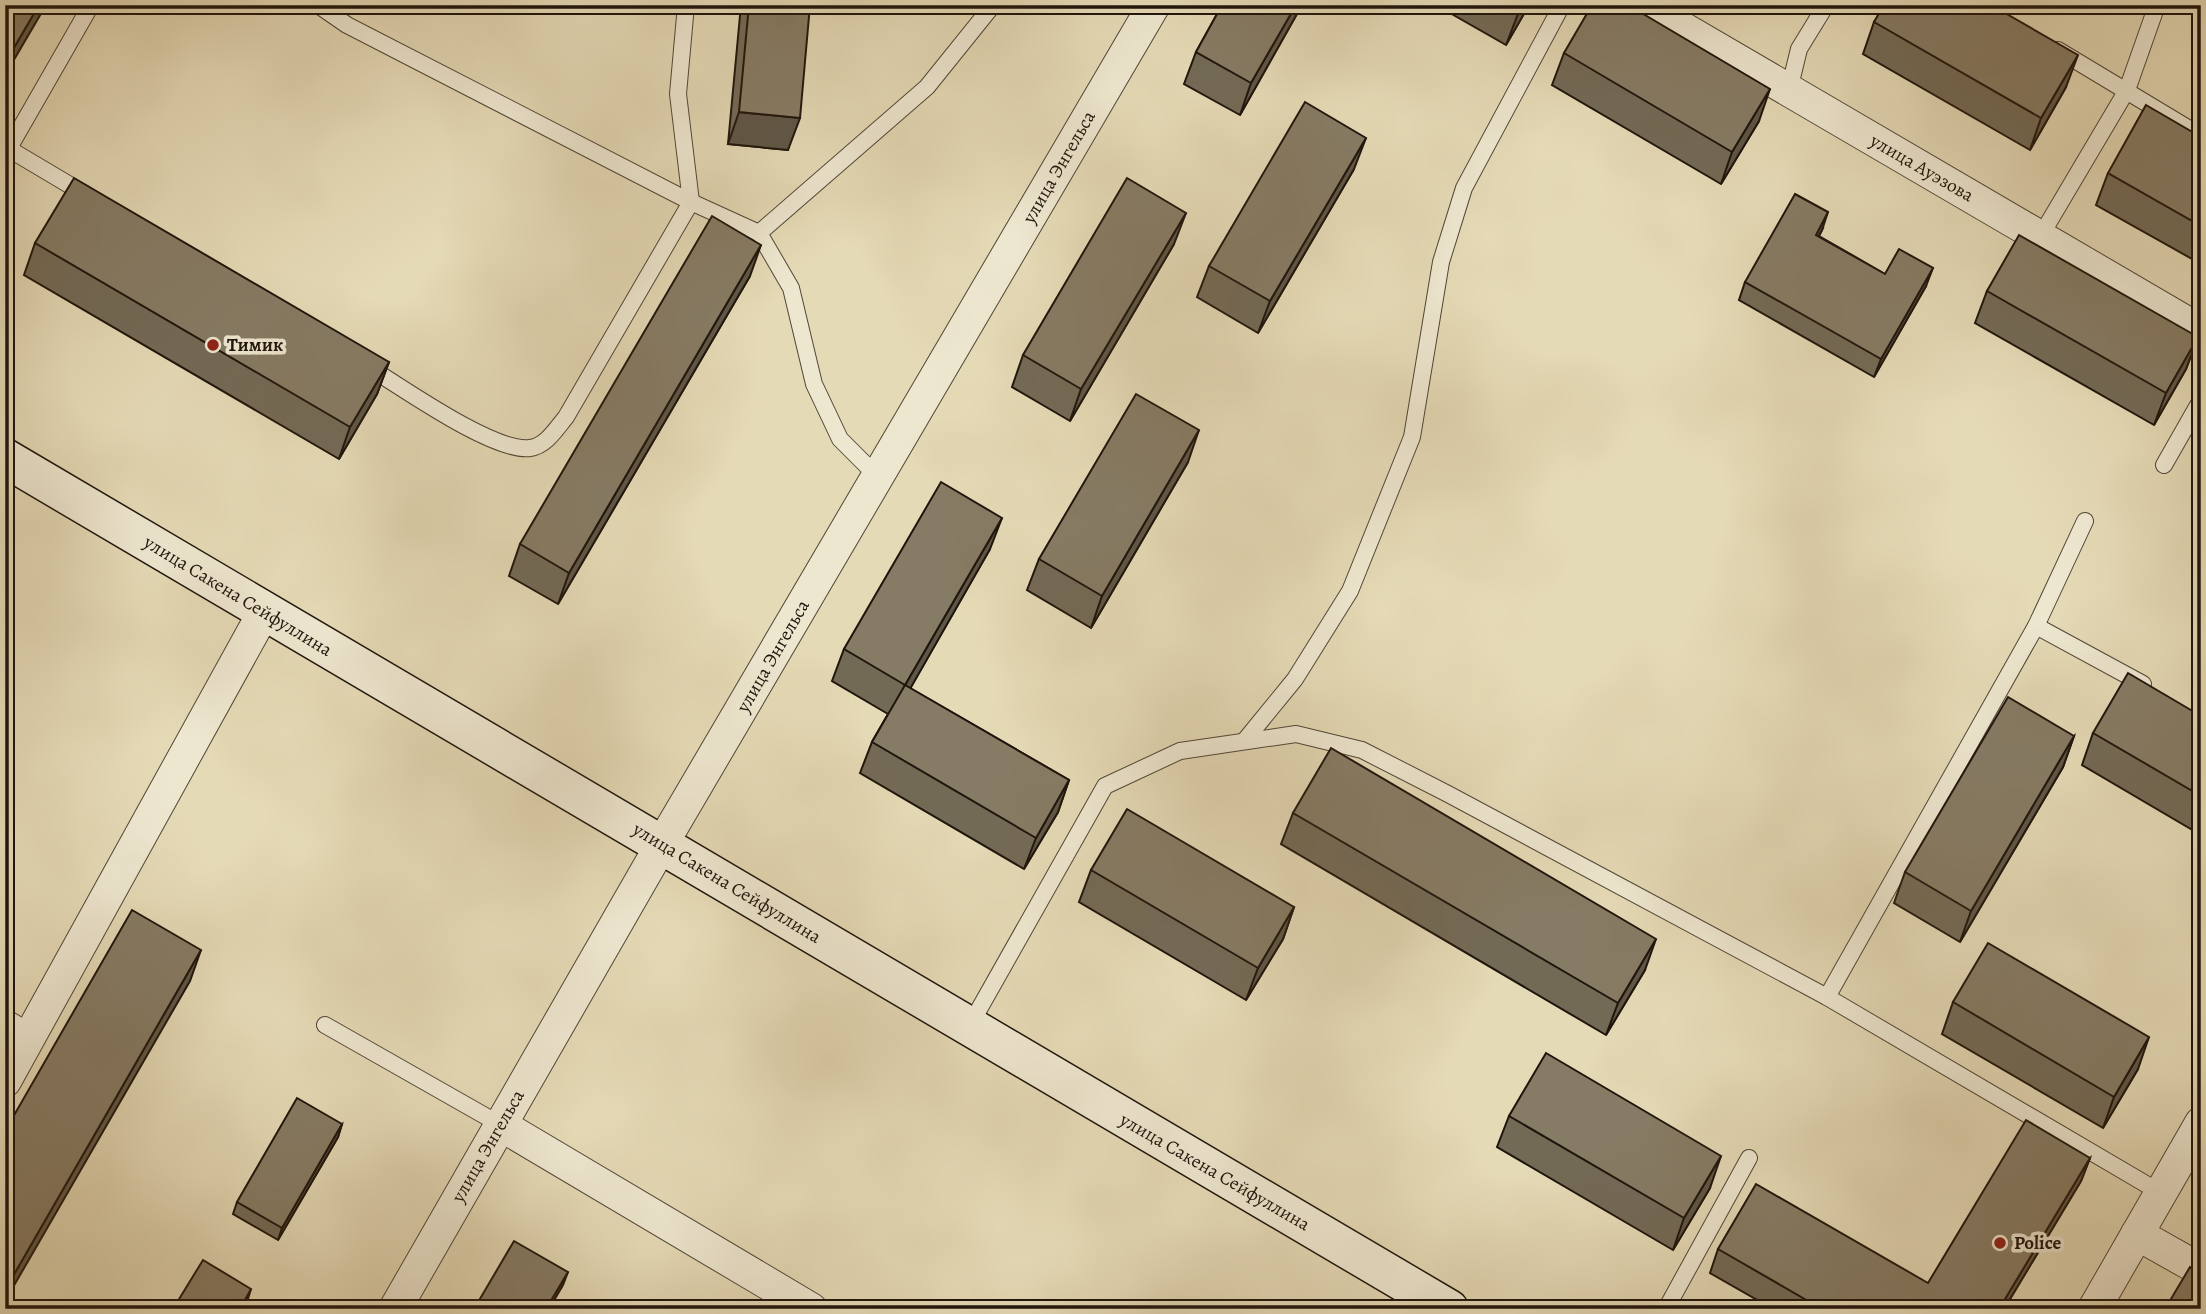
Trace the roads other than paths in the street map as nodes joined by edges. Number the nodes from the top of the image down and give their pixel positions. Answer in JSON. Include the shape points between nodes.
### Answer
{"nodes":[{"id":1,"x":92,"y":5,"type":"edge"},
{"id":2,"x":317,"y":5,"type":"edge"},
{"id":3,"x":687,"y":5,"type":"edge"},
{"id":4,"x":993,"y":5,"type":"edge"},
{"id":5,"x":1154,"y":5,"type":"edge"},
{"id":6,"x":1562,"y":5,"type":"edge"},
{"id":7,"x":1643,"y":5,"type":"edge"},
{"id":8,"x":1826,"y":5,"type":"edge"},
{"id":9,"x":2157,"y":5,"type":"edge"},
{"id":10,"x":2048,"y":44,"type":"edge"},
{"id":11,"x":1788,"y":90,"type":"junction"},
{"id":12,"x":2127,"y":90,"type":"junction"},
{"id":13,"x":2201,"y":136,"type":"edge"},
{"id":14,"x":7,"y":152,"type":"edge"},
{"id":15,"x":691,"y":202,"type":"junction"},
{"id":16,"x":103,"y":205,"type":"edge"},
{"id":17,"x":760,"y":233,"type":"junction"},
{"id":18,"x":2040,"y":237,"type":"junction"},
{"id":19,"x":2201,"y":331,"type":"edge"},
{"id":20,"x":349,"y":355,"type":"edge"},
{"id":21,"x":2201,"y":400,"type":"edge"},
{"id":22,"x":5,"y":458,"type":"edge"},
{"id":23,"x":2164,"y":465,"type":"dead end"},
{"id":24,"x":878,"y":477,"type":"junction"},
{"id":25,"x":2085,"y":521,"type":"dead end"},
{"id":26,"x":264,"y":611,"type":"junction"},
{"id":27,"x":2036,"y":626,"type":"junction"},
{"id":28,"x":2154,"y":690,"type":"edge"},
{"id":29,"x":1246,"y":739,"type":"junction"},
{"id":30,"x":662,"y":844,"type":"junction"},
{"id":31,"x":1827,"y":997,"type":"junction"},
{"id":32,"x":5,"y":1017,"type":"edge"},
{"id":33,"x":325,"y":1026,"type":"dead end"},
{"id":34,"x":969,"y":1027,"type":"junction"},
{"id":35,"x":32,"y":1033,"type":"junction"},
{"id":36,"x":5,"y":1081,"type":"edge"},
{"id":37,"x":2201,"y":1123,"type":"edge"},
{"id":38,"x":501,"y":1125,"type":"junction"},
{"id":39,"x":1749,"y":1158,"type":"dead end"},
{"id":40,"x":2161,"y":1192,"type":"junction"},
{"id":41,"x":2137,"y":1234,"type":"junction"},
{"id":42,"x":2201,"y":1270,"type":"edge"},
{"id":43,"x":395,"y":1309,"type":"edge"},
{"id":44,"x":811,"y":1309,"type":"edge"},
{"id":45,"x":1449,"y":1309,"type":"edge"},
{"id":46,"x":1666,"y":1309,"type":"edge"},
{"id":47,"x":2094,"y":1309,"type":"edge"}],
"edges":[{"from":1,"to":14,"type":"lane"},
{"from":2,"to":15,"type":"lane","via":[[359,32]]},
{"from":3,"to":15,"type":"lane","via":[[678,94]]},
{"from":4,"to":17,"type":"lane","via":[[927,87]]},
{"from":5,"to":24,"type":"street","name":"улица Энгельса"},
{"from":6,"to":29,"type":"lane","via":[[1464,188],[1441,262],[1412,437],[1350,591],[1295,679]]},
{"from":7,"to":11,"type":"street","name":"улица Ауэзова"},
{"from":8,"to":11,"type":"lane","via":[[1799,49]]},
{"from":9,"to":12,"type":"lane"},
{"from":10,"to":12,"type":"lane"},
{"from":11,"to":18,"type":"street","name":"улица Ауэзова"},
{"from":12,"to":13,"type":"lane"},
{"from":12,"to":18,"type":"lane"},
{"from":14,"to":16,"type":"lane"},
{"from":15,"to":17,"type":"lane"},
{"from":15,"to":20,"type":"lane","via":[[566,417],[547,440],[531,448],[513,447],[477,433]]},
{"from":17,"to":24,"type":"lane","via":[[791,288],[814,384],[840,439]]},
{"from":18,"to":19,"type":"street","name":"улица Ауэзова"},
{"from":21,"to":23,"type":"lane"},
{"from":22,"to":26,"type":"street","name":"улица Сакена Сейфуллина"},
{"from":24,"to":30,"type":"street","name":"улица Энгельса"},
{"from":25,"to":27,"type":"lane"},
{"from":26,"to":30,"type":"street","name":"улица Сакена Сейфуллина"},
{"from":26,"to":35,"type":"street"},
{"from":27,"to":28,"type":"lane"},
{"from":27,"to":31,"type":"lane"},
{"from":29,"to":31,"type":"lane","via":[[1296,734],[1362,750]]},
{"from":29,"to":34,"type":"lane","via":[[1180,751],[1105,786]]},
{"from":30,"to":34,"type":"street","name":"улица Сакена Сейфуллина"},
{"from":30,"to":38,"type":"street","name":"улица Энгельса"},
{"from":31,"to":40,"type":"lane"},
{"from":32,"to":35,"type":"lane"},
{"from":33,"to":38,"type":"lane"},
{"from":34,"to":45,"type":"street","name":"улица Сакена Сейфуллина"},
{"from":35,"to":36,"type":"street"},
{"from":37,"to":40,"type":"street"},
{"from":38,"to":43,"type":"street","name":"улица Энгельса"},
{"from":38,"to":44,"type":"street"},
{"from":39,"to":46,"type":"lane"},
{"from":40,"to":41,"type":"street"},
{"from":41,"to":42,"type":"street"},
{"from":41,"to":47,"type":"street"}]}
